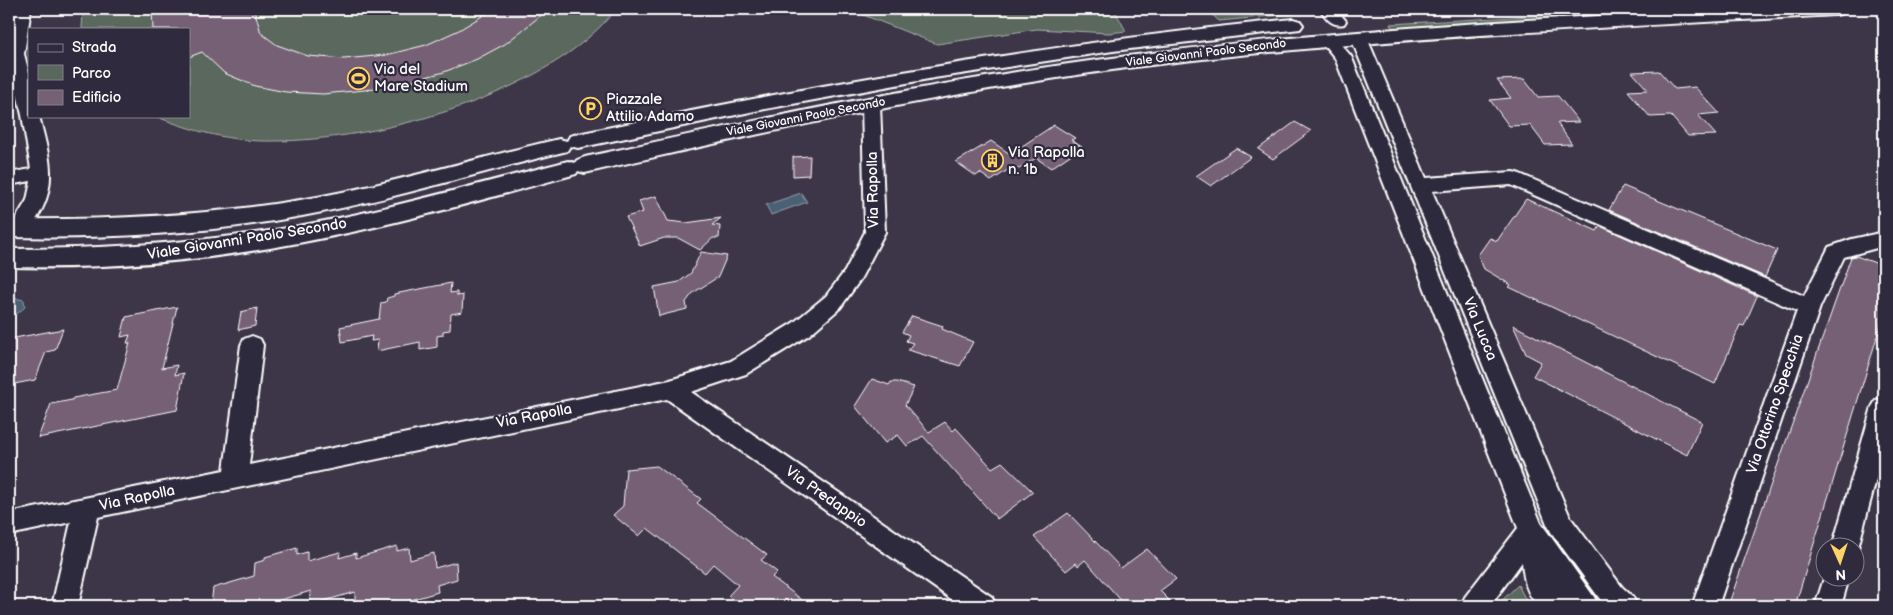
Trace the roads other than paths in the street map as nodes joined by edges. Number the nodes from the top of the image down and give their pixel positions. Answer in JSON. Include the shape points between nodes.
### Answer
{"nodes":[{"id":1,"x":23,"y":9,"type":"edge"},
{"id":2,"x":1548,"y":9,"type":"edge"},
{"id":3,"x":1836,"y":9,"type":"edge"},
{"id":4,"x":1331,"y":23,"type":"edge"},
{"id":5,"x":1359,"y":38,"type":"junction"},
{"id":6,"x":868,"y":93,"type":"junction"},
{"id":7,"x":28,"y":108,"type":"edge"},
{"id":8,"x":30,"y":118,"type":"edge"},
{"id":9,"x":568,"y":143,"type":"junction"},
{"id":10,"x":576,"y":167,"type":"junction"},
{"id":11,"x":42,"y":173,"type":"junction"},
{"id":12,"x":9,"y":179,"type":"edge"},
{"id":13,"x":1420,"y":185,"type":"junction"},
{"id":14,"x":14,"y":228,"type":"edge"},
{"id":15,"x":1884,"y":239,"type":"edge"},
{"id":16,"x":9,"y":258,"type":"edge"},
{"id":17,"x":1809,"y":307,"type":"junction"},
{"id":18,"x":252,"y":345,"type":"dead end"},
{"id":19,"x":670,"y":388,"type":"junction"},
{"id":20,"x":1884,"y":407,"type":"edge"},
{"id":21,"x":235,"y":477,"type":"junction"},
{"id":22,"x":87,"y":508,"type":"junction"},
{"id":23,"x":9,"y":524,"type":"edge"},
{"id":24,"x":1560,"y":524,"type":"junction"},
{"id":25,"x":1531,"y":530,"type":"junction"},
{"id":26,"x":1848,"y":538,"type":"edge"},
{"id":27,"x":1833,"y":588,"type":"edge"},
{"id":28,"x":65,"y":606,"type":"edge"},
{"id":29,"x":983,"y":606,"type":"edge"},
{"id":30,"x":1474,"y":606,"type":"edge"},
{"id":31,"x":1555,"y":606,"type":"edge"},
{"id":32,"x":1586,"y":606,"type":"edge"},
{"id":33,"x":1624,"y":606,"type":"edge"},
{"id":34,"x":1705,"y":606,"type":"edge"},
{"id":35,"x":1828,"y":606,"type":"edge"}],
"edges":[{"from":1,"to":7,"type":"street","via":[[16,54]]},
{"from":2,"to":4,"type":"main road","name":"Viale Giovanni Paolo Secondo"},
{"from":3,"to":5,"type":"main road","name":"Viale Giovanni Paolo Secondo"},
{"from":4,"to":5,"type":"main road","name":"Viale Giovanni Paolo Secondo"},
{"from":4,"to":6,"type":"main road","name":"Viale Giovanni Paolo Secondo","via":[[1125,63]]},
{"from":4,"to":25,"type":"street","name":"Via Lucca"},
{"from":5,"to":13,"type":"street","name":"Via Lucca"},
{"from":6,"to":9,"type":"main road","name":"Viale Giovanni Paolo Secondo","via":[[776,99]]},
{"from":6,"to":10,"type":"main road","name":"Viale Giovanni Paolo Secondo"},
{"from":6,"to":19,"type":"street","name":"Via Rapolla","via":[[875,232],[853,275],[833,302],[808,324],[746,364]]},
{"from":8,"to":11,"type":"street"},
{"from":9,"to":10,"type":"main road","via":[[551,154],[552,163],[561,168]]},
{"from":9,"to":10,"type":"main road","via":[[590,144],[595,152]]},
{"from":9,"to":14,"type":"main road","name":"Viale Giovanni Paolo Secondo","via":[[383,190],[232,218],[136,227]]},
{"from":10,"to":16,"type":"main road","name":"Viale Giovanni Paolo Secondo","via":[[306,233],[134,256]]},
{"from":11,"to":12,"type":"street"},
{"from":11,"to":14,"type":"street","via":[[40,195],[29,217]]},
{"from":13,"to":17,"type":"street","via":[[1513,178]]},
{"from":13,"to":24,"type":"street","name":"Via Lucca"},
{"from":15,"to":17,"type":"street","name":"Via Ottorino Specchia","via":[[1836,252]]},
{"from":17,"to":34,"type":"street","name":"Via Ottorino Specchia"},
{"from":18,"to":21,"type":"street"},
{"from":19,"to":21,"type":"street","name":"Via Rapolla"},
{"from":19,"to":29,"type":"street","name":"Via Predappio"},
{"from":20,"to":26,"type":"street"},
{"from":21,"to":22,"type":"street","name":"Via Rapolla"},
{"from":22,"to":23,"type":"street","name":"Via Rapolla"},
{"from":22,"to":28,"type":"street"},
{"from":24,"to":25,"type":"street"},
{"from":24,"to":33,"type":"street","name":"Via Lucca","via":[[1613,596]]},
{"from":25,"to":30,"type":"street"},
{"from":25,"to":31,"type":"street","name":"Via Lucca","via":[[1538,586]]},
{"from":25,"to":32,"type":"street","name":"Via Lucca"},
{"from":27,"to":35,"type":"street"}]}
